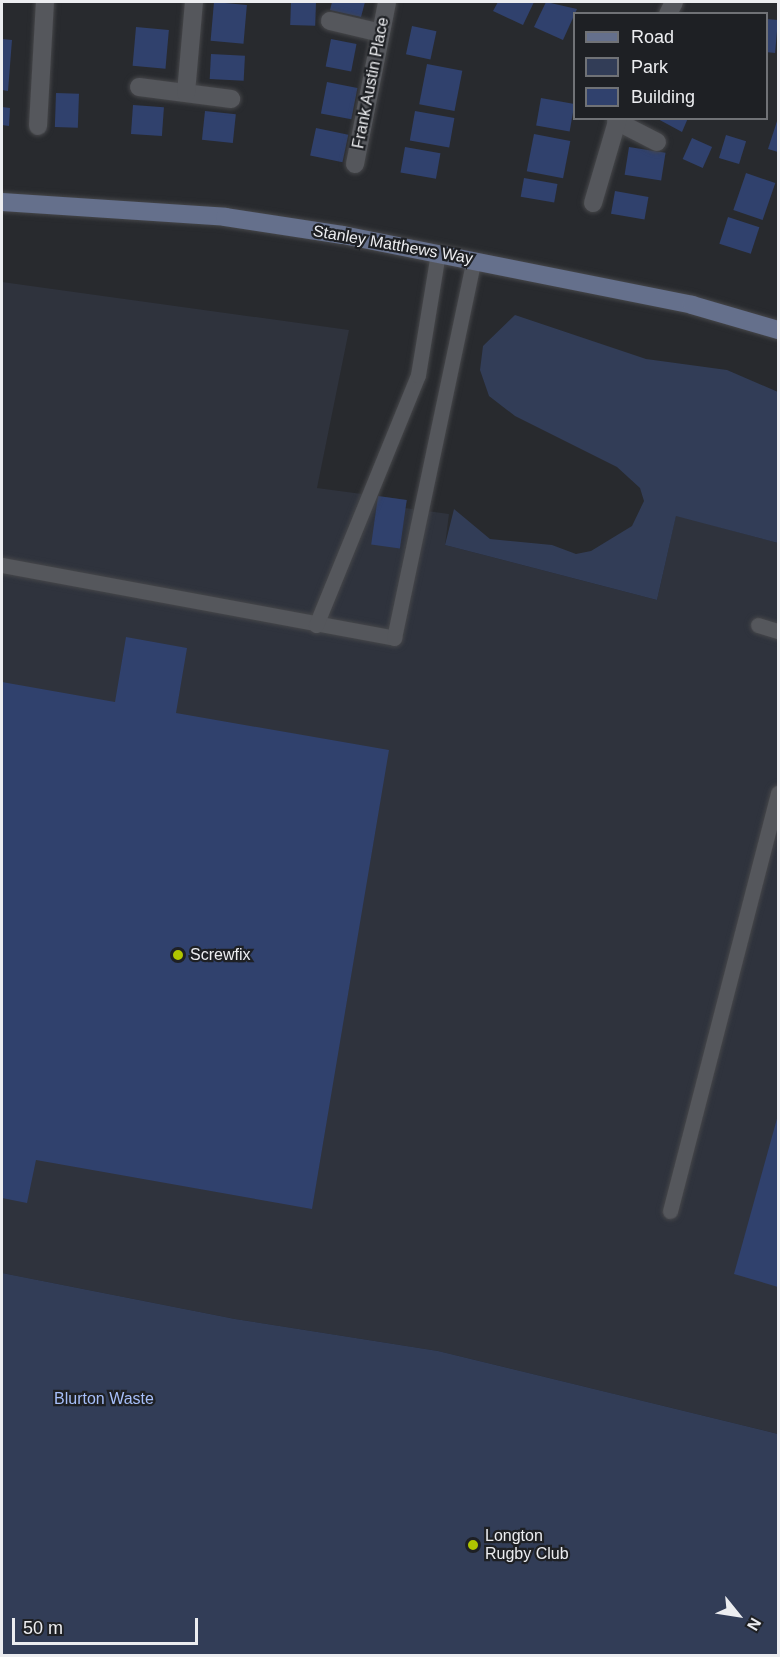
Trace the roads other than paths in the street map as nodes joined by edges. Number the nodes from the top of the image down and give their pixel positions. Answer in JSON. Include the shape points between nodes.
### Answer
{"nodes":[{"id":1,"x":45,"y":2,"type":"edge"},
{"id":2,"x":194,"y":2,"type":"edge"},
{"id":3,"x":387,"y":2,"type":"edge"},
{"id":4,"x":330,"y":21,"type":"dead end"},
{"id":5,"x":381,"y":33,"type":"junction"},
{"id":6,"x":139,"y":87,"type":"dead end"},
{"id":7,"x":186,"y":93,"type":"junction"},
{"id":8,"x":231,"y":99,"type":"dead end"},
{"id":9,"x":617,"y":120,"type":"edge"},
{"id":10,"x":38,"y":126,"type":"dead end"},
{"id":11,"x":657,"y":142,"type":"dead end"},
{"id":12,"x":355,"y":164,"type":"dead end"},
{"id":13,"x":2,"y":202,"type":"edge"},
{"id":14,"x":593,"y":203,"type":"dead end"},
{"id":15,"x":438,"y":253,"type":"junction"},
{"id":16,"x":474,"y":260,"type":"junction"},
{"id":17,"x":778,"y":330,"type":"edge"},
{"id":18,"x":2,"y":565,"type":"edge"},
{"id":19,"x":316,"y":625,"type":"junction"},
{"id":20,"x":758,"y":625,"type":"dead end"},
{"id":21,"x":778,"y":631,"type":"edge"},
{"id":22,"x":778,"y":793,"type":"edge"},
{"id":23,"x":670,"y":1211,"type":"dead end"}],
"edges":[{"from":1,"to":10,"type":"street"},
{"from":2,"to":7,"type":"street"},
{"from":3,"to":5,"type":"street","name":"Frank Austin Place"},
{"from":4,"to":5,"type":"street"},
{"from":5,"to":12,"type":"street","name":"Frank Austin Place"},
{"from":6,"to":7,"type":"street"},
{"from":7,"to":8,"type":"street"},
{"from":9,"to":11,"type":"street"},
{"from":9,"to":14,"type":"street"},
{"from":13,"to":15,"type":"main road","name":"Stanley Matthews Way","via":[[225,217]]},
{"from":15,"to":16,"type":"main road","name":"Stanley Matthews Way"},
{"from":15,"to":19,"type":"lane","via":[[418,375]]},
{"from":16,"to":17,"type":"main road","name":"Stanley Matthews Way","via":[[692,305]]},
{"from":16,"to":19,"type":"lane","via":[[394,638]]},
{"from":18,"to":19,"type":"lane"},
{"from":20,"to":21,"type":"lane"},
{"from":22,"to":23,"type":"lane"}]}
